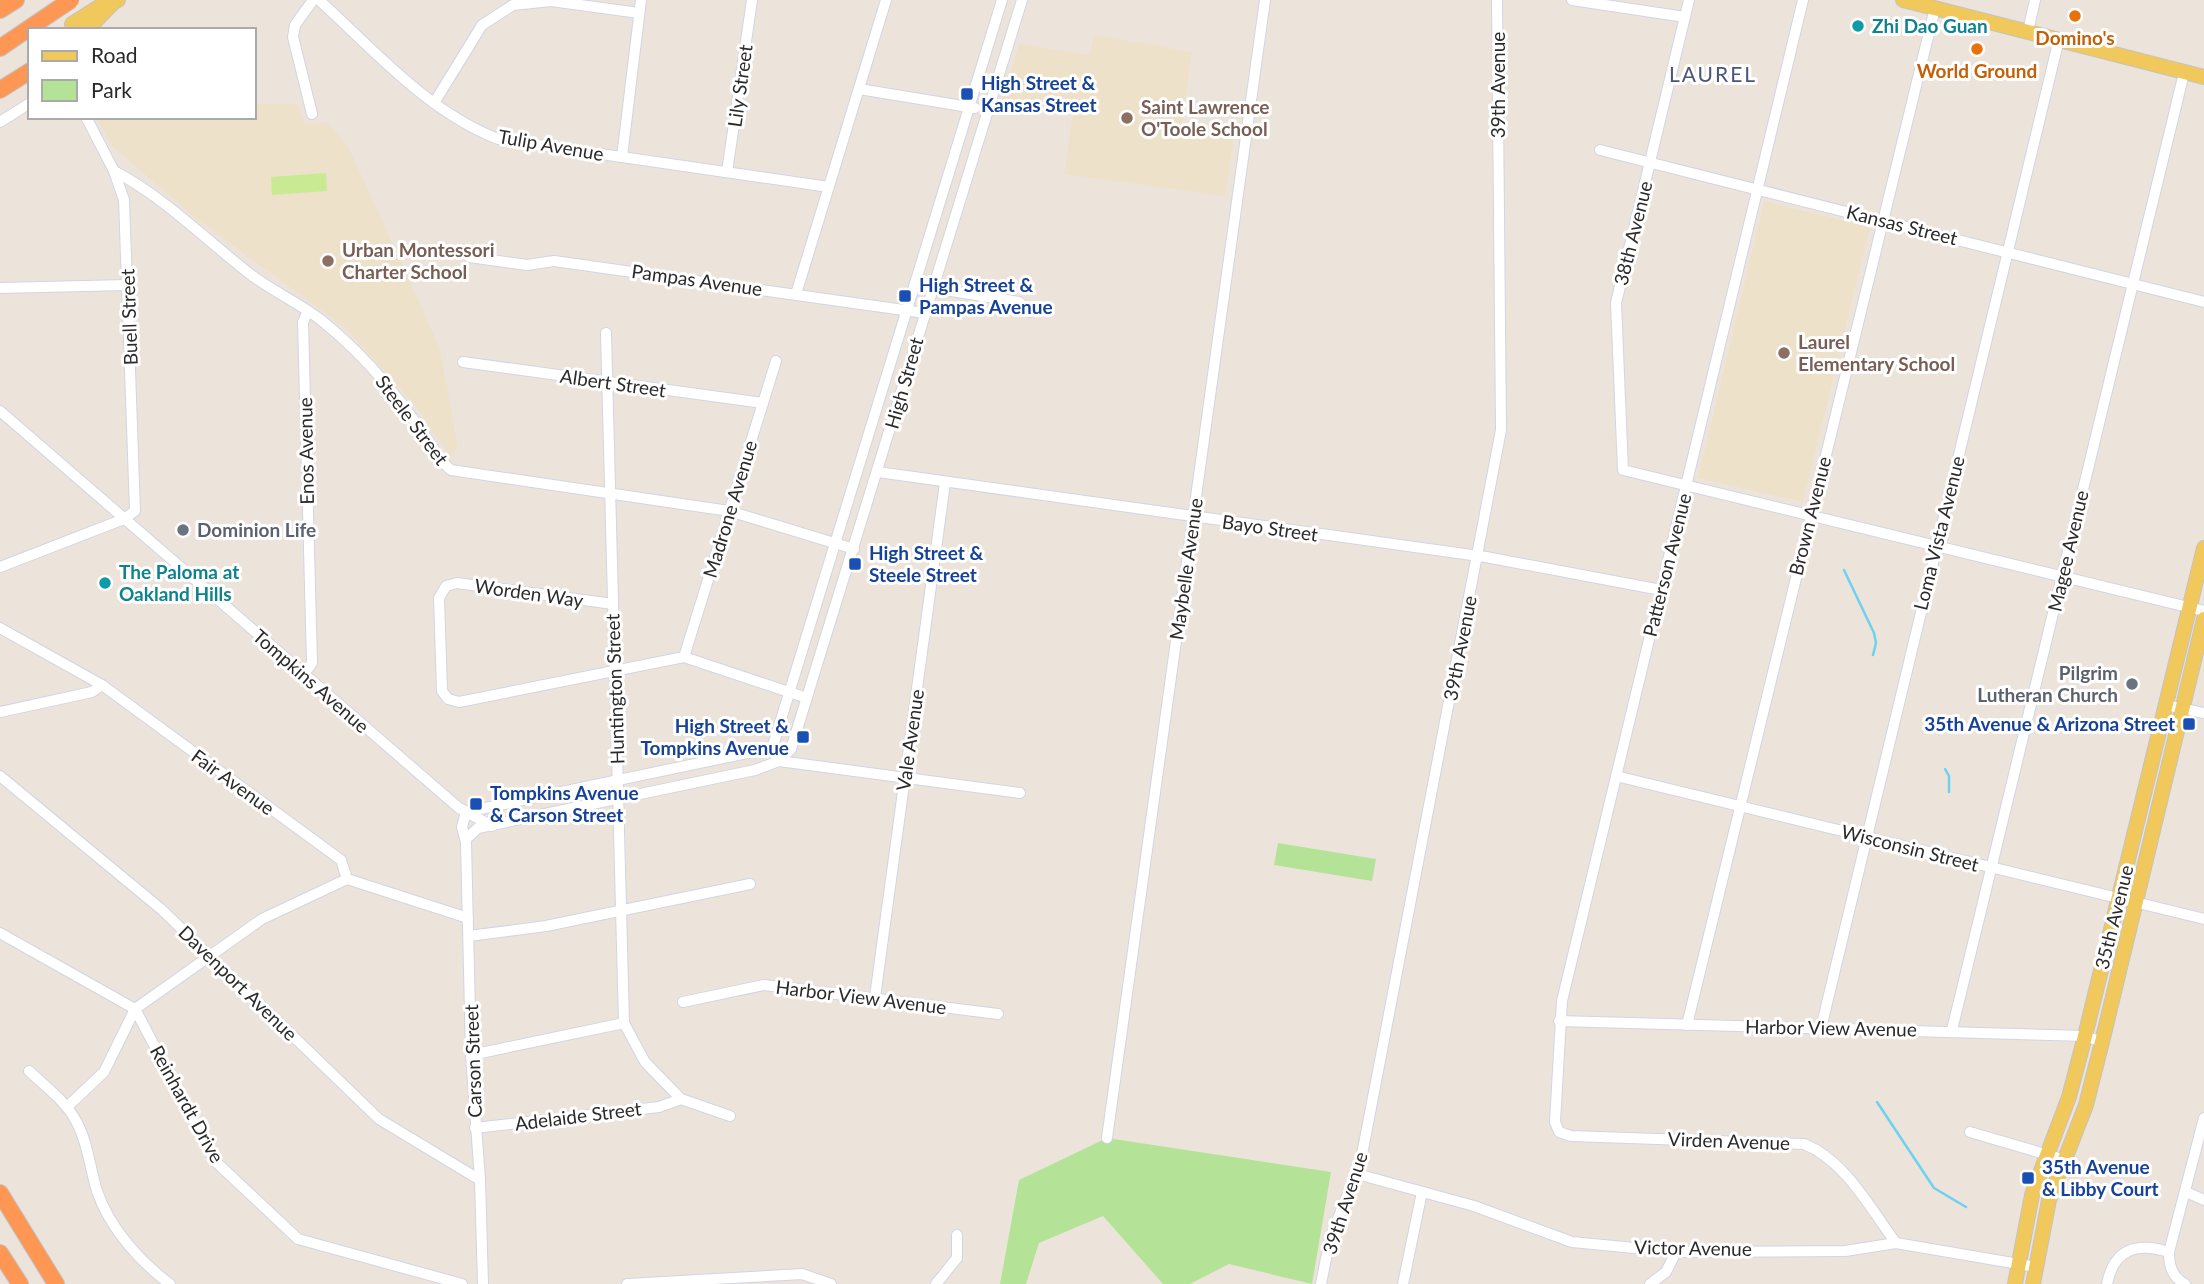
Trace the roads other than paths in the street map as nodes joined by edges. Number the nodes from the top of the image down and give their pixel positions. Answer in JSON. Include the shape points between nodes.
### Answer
{"nodes":[{"id":1,"x":16,"y":0,"type":"edge"},
{"id":2,"x":313,"y":0,"type":"edge"},
{"id":3,"x":319,"y":0,"type":"edge"},
{"id":4,"x":641,"y":0,"type":"edge"},
{"id":5,"x":752,"y":0,"type":"edge"},
{"id":6,"x":886,"y":0,"type":"edge"},
{"id":7,"x":1002,"y":0,"type":"edge"},
{"id":8,"x":1022,"y":0,"type":"edge"},
{"id":9,"x":1265,"y":0,"type":"edge"},
{"id":10,"x":1497,"y":0,"type":"edge"},
{"id":11,"x":1572,"y":0,"type":"edge"},
{"id":12,"x":1689,"y":0,"type":"edge"},
{"id":13,"x":1803,"y":0,"type":"edge"},
{"id":14,"x":1903,"y":0,"type":"edge"},
{"id":15,"x":2035,"y":0,"type":"edge"},
{"id":16,"x":116,"y":1,"type":"edge"},
{"id":17,"x":65,"y":3,"type":"edge"},
{"id":18,"x":1935,"y":8,"type":"junction"},
{"id":19,"x":0,"y":10,"type":"edge"},
{"id":20,"x":639,"y":13,"type":"junction"},
{"id":21,"x":1685,"y":17,"type":"junction"},
{"id":22,"x":72,"y":27,"type":"edge"},
{"id":23,"x":29,"y":28,"type":"edge"},
{"id":24,"x":89,"y":28,"type":"edge"},
{"id":25,"x":28,"y":29,"type":"edge"},
{"id":26,"x":2028,"y":31,"type":"junction"},
{"id":27,"x":2059,"y":39,"type":"junction"},
{"id":28,"x":0,"y":48,"type":"edge"},
{"id":29,"x":28,"y":72,"type":"edge"},
{"id":30,"x":2184,"y":72,"type":"junction"},
{"id":31,"x":2204,"y":77,"type":"edge"},
{"id":32,"x":859,"y":89,"type":"junction"},
{"id":33,"x":0,"y":90,"type":"edge"},
{"id":34,"x":434,"y":103,"type":"junction"},
{"id":35,"x":28,"y":104,"type":"edge"},
{"id":36,"x":970,"y":107,"type":"junction"},
{"id":37,"x":988,"y":111,"type":"junction"},
{"id":38,"x":312,"y":114,"type":"dead end"},
{"id":39,"x":87,"y":119,"type":"edge"},
{"id":40,"x":0,"y":122,"type":"edge"},
{"id":41,"x":1600,"y":150,"type":"dead end"},
{"id":42,"x":622,"y":157,"type":"junction"},
{"id":43,"x":1651,"y":161,"type":"junction"},
{"id":44,"x":114,"y":171,"type":"junction"},
{"id":45,"x":727,"y":172,"type":"junction"},
{"id":46,"x":829,"y":187,"type":"junction"},
{"id":47,"x":1758,"y":188,"type":"junction"},
{"id":48,"x":1883,"y":219,"type":"junction"},
{"id":49,"x":2008,"y":252,"type":"junction"},
{"id":50,"x":469,"y":257,"type":"dead end"},
{"id":51,"x":2133,"y":283,"type":"junction"},
{"id":52,"x":127,"y":285,"type":"junction"},
{"id":53,"x":0,"y":288,"type":"edge"},
{"id":54,"x":933,"y":288,"type":"junction"},
{"id":55,"x":796,"y":293,"type":"junction"},
{"id":56,"x":2204,"y":302,"type":"edge"},
{"id":57,"x":906,"y":310,"type":"junction"},
{"id":58,"x":308,"y":311,"type":"junction"},
{"id":59,"x":1030,"y":312,"type":"dead end"},
{"id":60,"x":925,"y":313,"type":"junction"},
{"id":61,"x":606,"y":332,"type":"dead end"},
{"id":62,"x":776,"y":361,"type":"dead end"},
{"id":63,"x":463,"y":362,"type":"dead end"},
{"id":64,"x":606,"y":382,"type":"junction"},
{"id":65,"x":763,"y":403,"type":"junction"},
{"id":66,"x":0,"y":411,"type":"edge"},
{"id":67,"x":878,"y":472,"type":"junction"},
{"id":68,"x":946,"y":483,"type":"junction"},
{"id":69,"x":1686,"y":485,"type":"junction"},
{"id":70,"x":609,"y":492,"type":"junction"},
{"id":71,"x":730,"y":511,"type":"junction"},
{"id":72,"x":1810,"y":516,"type":"junction"},
{"id":73,"x":1193,"y":517,"type":"junction"},
{"id":74,"x":124,"y":519,"type":"junction"},
{"id":75,"x":835,"y":543,"type":"junction"},
{"id":76,"x":1936,"y":546,"type":"junction"},
{"id":77,"x":2204,"y":548,"type":"edge"},
{"id":78,"x":854,"y":549,"type":"junction"},
{"id":79,"x":1477,"y":557,"type":"junction"},
{"id":80,"x":0,"y":567,"type":"edge"},
{"id":81,"x":2063,"y":575,"type":"junction"},
{"id":82,"x":1661,"y":590,"type":"junction"},
{"id":83,"x":613,"y":604,"type":"junction"},
{"id":84,"x":2197,"y":609,"type":"edge"},
{"id":85,"x":2204,"y":619,"type":"edge"},
{"id":86,"x":0,"y":628,"type":"edge"},
{"id":87,"x":684,"y":657,"type":"junction"},
{"id":88,"x":616,"y":669,"type":"junction"},
{"id":89,"x":303,"y":675,"type":"junction"},
{"id":90,"x":102,"y":685,"type":"junction"},
{"id":91,"x":790,"y":693,"type":"junction"},
{"id":92,"x":807,"y":698,"type":"junction"},
{"id":93,"x":2166,"y":705,"type":"junction"},
{"id":94,"x":2183,"y":708,"type":"junction"},
{"id":95,"x":0,"y":712,"type":"edge"},
{"id":96,"x":2204,"y":713,"type":"edge"},
{"id":97,"x":771,"y":752,"type":"junction"},
{"id":98,"x":779,"y":761,"type":"junction"},
{"id":99,"x":0,"y":776,"type":"edge"},
{"id":100,"x":1616,"y":776,"type":"junction"},
{"id":101,"x":905,"y":777,"type":"junction"},
{"id":102,"x":618,"y":781,"type":"junction"},
{"id":103,"x":1020,"y":793,"type":"dead end"},
{"id":104,"x":619,"y":799,"type":"junction"},
{"id":105,"x":1740,"y":807,"type":"junction"},
{"id":106,"x":466,"y":812,"type":"junction"},
{"id":107,"x":492,"y":825,"type":"junction"},
{"id":108,"x":1866,"y":838,"type":"junction"},
{"id":109,"x":466,"y":839,"type":"junction"},
{"id":110,"x":1991,"y":868,"type":"junction"},
{"id":111,"x":347,"y":878,"type":"junction"},
{"id":112,"x":750,"y":884,"type":"dead end"},
{"id":113,"x":2119,"y":899,"type":"junction"},
{"id":114,"x":2135,"y":904,"type":"junction"},
{"id":115,"x":621,"y":910,"type":"junction"},
{"id":116,"x":468,"y":918,"type":"junction"},
{"id":117,"x":2204,"y":919,"type":"edge"},
{"id":118,"x":0,"y":933,"type":"edge"},
{"id":119,"x":469,"y":936,"type":"junction"},
{"id":120,"x":210,"y":956,"type":"junction"},
{"id":121,"x":875,"y":997,"type":"junction"},
{"id":122,"x":683,"y":1002,"type":"dead end"},
{"id":123,"x":135,"y":1009,"type":"junction"},
{"id":124,"x":998,"y":1014,"type":"dead end"},
{"id":125,"x":1559,"y":1021,"type":"junction"},
{"id":126,"x":624,"y":1023,"type":"junction"},
{"id":127,"x":1687,"y":1025,"type":"junction"},
{"id":128,"x":1821,"y":1028,"type":"junction"},
{"id":129,"x":1952,"y":1030,"type":"junction"},
{"id":130,"x":2085,"y":1035,"type":"junction"},
{"id":131,"x":2102,"y":1042,"type":"junction"},
{"id":132,"x":471,"y":1055,"type":"junction"},
{"id":133,"x":29,"y":1071,"type":"dead end"},
{"id":134,"x":681,"y":1099,"type":"junction"},
{"id":135,"x":67,"y":1107,"type":"junction"},
{"id":136,"x":730,"y":1116,"type":"dead end"},
{"id":137,"x":2204,"y":1118,"type":"edge"},
{"id":138,"x":475,"y":1128,"type":"junction"},
{"id":139,"x":1559,"y":1132,"type":"joint"},
{"id":140,"x":1970,"y":1132,"type":"dead end"},
{"id":141,"x":1107,"y":1138,"type":"dead end"},
{"id":142,"x":2046,"y":1153,"type":"junction"},
{"id":143,"x":2062,"y":1159,"type":"junction"},
{"id":144,"x":1357,"y":1174,"type":"junction"},
{"id":145,"x":480,"y":1180,"type":"junction"},
{"id":146,"x":1422,"y":1192,"type":"junction"},
{"id":147,"x":2186,"y":1192,"type":"junction"},
{"id":148,"x":0,"y":1193,"type":"edge"},
{"id":149,"x":2204,"y":1200,"type":"edge"},
{"id":150,"x":957,"y":1236,"type":"dead end"},
{"id":151,"x":1896,"y":1243,"type":"junction"},
{"id":152,"x":0,"y":1252,"type":"edge"},
{"id":153,"x":1676,"y":1252,"type":"junction"},
{"id":154,"x":2169,"y":1252,"type":"junction"},
{"id":155,"x":2018,"y":1264,"type":"junction"},
{"id":156,"x":2036,"y":1267,"type":"junction"},
{"id":157,"x":20,"y":1284,"type":"edge"},
{"id":158,"x":56,"y":1284,"type":"edge"},
{"id":159,"x":170,"y":1284,"type":"edge"},
{"id":160,"x":462,"y":1284,"type":"edge"},
{"id":161,"x":483,"y":1284,"type":"edge"},
{"id":162,"x":627,"y":1284,"type":"edge"},
{"id":163,"x":831,"y":1284,"type":"edge"},
{"id":164,"x":936,"y":1284,"type":"edge"},
{"id":165,"x":1321,"y":1284,"type":"edge"},
{"id":166,"x":1402,"y":1284,"type":"edge"},
{"id":167,"x":1650,"y":1284,"type":"edge"},
{"id":168,"x":2014,"y":1284,"type":"edge"},
{"id":169,"x":2034,"y":1284,"type":"edge"},
{"id":170,"x":2107,"y":1284,"type":"edge"},
{"id":171,"x":2185,"y":1284,"type":"edge"}],
"edges":[{"from":1,"to":19,"type":"highway"},
{"from":2,"to":38,"type":"street","via":[[295,25],[293,37]]},
{"from":3,"to":34,"type":"street","name":"Tulip Avenue"},
{"from":4,"to":20,"type":"street"},
{"from":5,"to":45,"type":"street","name":"Lily Street"},
{"from":6,"to":32,"type":"street"},
{"from":7,"to":36,"type":"street","name":"High Street"},
{"from":8,"to":37,"type":"street","name":"High Street"},
{"from":9,"to":73,"type":"street","name":"Maybelle Avenue"},
{"from":10,"to":79,"type":"street","name":"39th Avenue","via":[[1501,430]]},
{"from":11,"to":21,"type":"street"},
{"from":12,"to":21,"type":"street","name":"38th Avenue"},
{"from":13,"to":47,"type":"street","name":"Patterson Avenue"},
{"from":14,"to":18,"type":"main road"},
{"from":15,"to":26,"type":"street"},
{"from":16,"to":22,"type":"main road","via":[[102,5]]},
{"from":16,"to":24,"type":"main road"},
{"from":17,"to":22,"type":"main road"},
{"from":17,"to":23,"type":"highway"},
{"from":18,"to":26,"type":"main road"},
{"from":18,"to":48,"type":"street","name":"Brown Avenue"},
{"from":20,"to":34,"type":"street","via":[[551,1],[513,5],[482,25]]},
{"from":20,"to":42,"type":"street"},
{"from":21,"to":43,"type":"street","name":"38th Avenue"},
{"from":25,"to":28,"type":"highway"},
{"from":26,"to":27,"type":"main road"},
{"from":27,"to":30,"type":"main road"},
{"from":27,"to":49,"type":"street","name":"Loma Vista Avenue"},
{"from":29,"to":33,"type":"highway"},
{"from":30,"to":31,"type":"main road"},
{"from":30,"to":51,"type":"street","name":"Magee Avenue"},
{"from":32,"to":36,"type":"street"},
{"from":32,"to":46,"type":"street"},
{"from":34,"to":42,"type":"street","name":"Tulip Avenue","via":[[455,119],[498,139]]},
{"from":35,"to":40,"type":"street"},
{"from":36,"to":37,"type":"street"},
{"from":36,"to":57,"type":"street","name":"High Street"},
{"from":37,"to":54,"type":"street","name":"High Street"},
{"from":39,"to":44,"type":"street","name":"Buell Street"},
{"from":41,"to":43,"type":"street","name":"Kansas Street"},
{"from":42,"to":45,"type":"street","name":"Tulip Avenue"},
{"from":43,"to":47,"type":"street","name":"Kansas Street"},
{"from":43,"to":69,"type":"street","name":"38th Avenue","via":[[1616,303],[1623,470]]},
{"from":44,"to":52,"type":"street","name":"Buell Street","via":[[124,201]]},
{"from":44,"to":58,"type":"street","name":"Steele Street","via":[[142,186],[253,276]]},
{"from":45,"to":46,"type":"street","name":"Tulip Avenue"},
{"from":46,"to":55,"type":"street"},
{"from":47,"to":48,"type":"street","name":"Kansas Street"},
{"from":47,"to":69,"type":"street","name":"Patterson Avenue"},
{"from":48,"to":49,"type":"street","name":"Kansas Street"},
{"from":48,"to":72,"type":"street","name":"Brown Avenue"},
{"from":49,"to":51,"type":"street","name":"Kansas Street"},
{"from":49,"to":76,"type":"street","name":"Loma Vista Avenue"},
{"from":50,"to":55,"type":"street","name":"Pampas Avenue","via":[[527,265],[554,261]]},
{"from":51,"to":56,"type":"street","name":"Kansas Street"},
{"from":51,"to":81,"type":"street","name":"Magee Avenue"},
{"from":52,"to":53,"type":"street"},
{"from":52,"to":74,"type":"street","name":"Buell Street","via":[[135,511]]},
{"from":54,"to":59,"type":"street","via":[[1019,302]]},
{"from":54,"to":60,"type":"street","name":"High Street"},
{"from":55,"to":57,"type":"street","name":"Pampas Avenue"},
{"from":57,"to":60,"type":"street","name":"Pampas Avenue"},
{"from":57,"to":75,"type":"street","name":"High Street"},
{"from":58,"to":70,"type":"street","name":"Steele Street","via":[[374,369],[451,470]]},
{"from":58,"to":89,"type":"street","name":"Enos Avenue","via":[[303,321],[312,663]]},
{"from":60,"to":67,"type":"street","name":"High Street"},
{"from":61,"to":64,"type":"street","name":"Huntington Street"},
{"from":62,"to":65,"type":"street","name":"Madrone Avenue"},
{"from":63,"to":64,"type":"street","name":"Albert Street"},
{"from":64,"to":65,"type":"street","name":"Albert Street"},
{"from":64,"to":70,"type":"street","name":"Huntington Street"},
{"from":65,"to":71,"type":"street","name":"Madrone Avenue"},
{"from":66,"to":74,"type":"street","name":"Tompkins Avenue"},
{"from":67,"to":68,"type":"street","name":"Bayo Street"},
{"from":67,"to":78,"type":"street","name":"High Street"},
{"from":68,"to":73,"type":"street","name":"Bayo Street"},
{"from":68,"to":101,"type":"street","name":"Vale Avenue"},
{"from":69,"to":72,"type":"street"},
{"from":69,"to":82,"type":"street","name":"Patterson Avenue"},
{"from":70,"to":71,"type":"street","name":"Steele Street"},
{"from":70,"to":83,"type":"street","name":"Huntington Street"},
{"from":71,"to":75,"type":"street","name":"Steele Street"},
{"from":71,"to":87,"type":"street","name":"Madrone Avenue"},
{"from":72,"to":76,"type":"street"},
{"from":72,"to":105,"type":"street","name":"Brown Avenue"},
{"from":73,"to":79,"type":"street","name":"Bayo Street"},
{"from":73,"to":141,"type":"street","name":"Maybelle Avenue"},
{"from":74,"to":80,"type":"street"},
{"from":74,"to":89,"type":"street","name":"Tompkins Avenue"},
{"from":75,"to":78,"type":"street","name":"Steele Street"},
{"from":75,"to":91,"type":"street","name":"High Street"},
{"from":76,"to":81,"type":"street"},
{"from":76,"to":108,"type":"street","name":"Loma Vista Avenue"},
{"from":77,"to":84,"type":"main road","name":"35th Avenue"},
{"from":78,"to":92,"type":"street","name":"High Street"},
{"from":79,"to":82,"type":"street","name":"Bayo Street"},
{"from":79,"to":144,"type":"street","name":"39th Avenue"},
{"from":81,"to":84,"type":"street"},
{"from":81,"to":110,"type":"street","name":"Magee Avenue"},
{"from":82,"to":100,"type":"street","name":"Patterson Avenue"},
{"from":83,"to":88,"type":"street","name":"Huntington Street"},
{"from":83,"to":88,"type":"street","name":"Worden Way","via":[[457,583],[446,586],[439,598],[441,682],[448,699],[467,701]]},
{"from":84,"to":93,"type":"main road","name":"35th Avenue"},
{"from":85,"to":94,"type":"main road","name":"35th Avenue"},
{"from":86,"to":90,"type":"street","name":"Fair Avenue"},
{"from":87,"to":88,"type":"street"},
{"from":87,"to":91,"type":"street"},
{"from":88,"to":102,"type":"street","name":"Huntington Street"},
{"from":89,"to":106,"type":"street","name":"Tompkins Avenue"},
{"from":90,"to":95,"type":"street","via":[[92,692]]},
{"from":90,"to":111,"type":"street","name":"Fair Avenue","via":[[341,860]]},
{"from":91,"to":92,"type":"street"},
{"from":91,"to":97,"type":"street","name":"High Street"},
{"from":92,"to":98,"type":"street","name":"High Street","via":[[791,750]]},
{"from":93,"to":94,"type":"street"},
{"from":93,"to":113,"type":"main road","name":"35th Avenue"},
{"from":94,"to":96,"type":"street"},
{"from":94,"to":114,"type":"main road","name":"35th Avenue"},
{"from":97,"to":98,"type":"street"},
{"from":97,"to":102,"type":"street","via":[[752,752]]},
{"from":98,"to":101,"type":"street"},
{"from":98,"to":104,"type":"street"},
{"from":99,"to":120,"type":"street","name":"Davenport Avenue","via":[[161,909]]},
{"from":100,"to":105,"type":"street","name":"Wisconsin Street"},
{"from":100,"to":125,"type":"street","name":"Patterson Avenue"},
{"from":101,"to":103,"type":"street"},
{"from":101,"to":121,"type":"street","name":"Vale Avenue"},
{"from":102,"to":104,"type":"street","name":"Huntington Street"},
{"from":102,"to":106,"type":"street"},
{"from":104,"to":107,"type":"street"},
{"from":104,"to":115,"type":"street","name":"Huntington Street"},
{"from":105,"to":108,"type":"street","name":"Wisconsin Street"},
{"from":105,"to":127,"type":"street","name":"Brown Avenue"},
{"from":106,"to":107,"type":"street","name":"Tompkins Avenue"},
{"from":106,"to":109,"type":"street","via":[[462,827]]},
{"from":107,"to":109,"type":"street","via":[[478,828]]},
{"from":108,"to":110,"type":"street","name":"Wisconsin Street"},
{"from":108,"to":128,"type":"street","name":"Loma Vista Avenue"},
{"from":109,"to":116,"type":"street","name":"Carson Street"},
{"from":110,"to":113,"type":"street","name":"Wisconsin Street"},
{"from":110,"to":129,"type":"street","name":"Magee Avenue"},
{"from":111,"to":116,"type":"street"},
{"from":111,"to":120,"type":"street","via":[[262,919]]},
{"from":112,"to":115,"type":"street"},
{"from":113,"to":114,"type":"street","name":"Wisconsin Street"},
{"from":113,"to":130,"type":"main road","name":"35th Avenue"},
{"from":114,"to":117,"type":"street","name":"Wisconsin Street"},
{"from":114,"to":131,"type":"main road","name":"35th Avenue"},
{"from":115,"to":119,"type":"street"},
{"from":115,"to":126,"type":"street","name":"Huntington Street"},
{"from":116,"to":119,"type":"street","name":"Carson Street"},
{"from":118,"to":123,"type":"street"},
{"from":119,"to":132,"type":"street","name":"Carson Street"},
{"from":120,"to":123,"type":"street"},
{"from":120,"to":145,"type":"street","name":"Davenport Avenue","via":[[379,1119]]},
{"from":121,"to":122,"type":"street","name":"Harbor View Avenue","via":[[764,985]]},
{"from":121,"to":124,"type":"street","name":"Harbor View Avenue"},
{"from":123,"to":135,"type":"street","via":[[104,1072]]},
{"from":123,"to":160,"type":"street","name":"Reinhardt Drive","via":[[215,1161],[298,1239]]},
{"from":125,"to":127,"type":"street","name":"Harbor View Avenue"},
{"from":125,"to":139,"type":"street","name":"Patterson Avenue","via":[[1555,1122]]},
{"from":126,"to":132,"type":"street"},
{"from":126,"to":134,"type":"street","name":"Huntington Street","via":[[645,1062]]},
{"from":127,"to":128,"type":"street","name":"Harbor View Avenue"},
{"from":128,"to":129,"type":"street","name":"Harbor View Avenue"},
{"from":129,"to":130,"type":"street","name":"Harbor View Avenue"},
{"from":130,"to":131,"type":"street","name":"Harbor View Avenue"},
{"from":130,"to":142,"type":"main road","name":"35th Avenue","via":[[2069,1097]]},
{"from":131,"to":143,"type":"main road","name":"35th Avenue","via":[[2086,1105]]},
{"from":132,"to":138,"type":"street","name":"Carson Street"},
{"from":133,"to":135,"type":"street"},
{"from":134,"to":136,"type":"street","name":"Huntington Street"},
{"from":134,"to":138,"type":"street","name":"Adelaide Street","via":[[659,1107]]},
{"from":135,"to":159,"type":"street","via":[[112,1221],[132,1248]]},
{"from":137,"to":147,"type":"street"},
{"from":138,"to":145,"type":"street","name":"Carson Street"},
{"from":139,"to":151,"type":"street","name":"Virden Avenue","via":[[1804,1144],[1823,1151],[1836,1164]]},
{"from":140,"to":142,"type":"street"},
{"from":142,"to":143,"type":"street"},
{"from":142,"to":155,"type":"main road","name":"35th Avenue"},
{"from":143,"to":156,"type":"main road","name":"35th Avenue"},
{"from":144,"to":146,"type":"street","name":"Victor Avenue"},
{"from":144,"to":165,"type":"street","name":"39th Avenue","via":[[1330,1238]]},
{"from":145,"to":161,"type":"street","name":"Carson Street"},
{"from":146,"to":153,"type":"street","name":"Victor Avenue","via":[[1572,1242]]},
{"from":146,"to":166,"type":"street"},
{"from":147,"to":149,"type":"street"},
{"from":147,"to":154,"type":"street"},
{"from":148,"to":158,"type":"highway"},
{"from":150,"to":164,"type":"street","via":[[957,1258]]},
{"from":151,"to":153,"type":"street","name":"Victor Avenue","via":[[1845,1251]]},
{"from":151,"to":155,"type":"street","name":"Victor Avenue"},
{"from":152,"to":157,"type":"highway"},
{"from":153,"to":167,"type":"street","via":[[1666,1272]]},
{"from":154,"to":170,"type":"street","via":[[2154,1247],[2126,1251],[2111,1264]]},
{"from":154,"to":171,"type":"street","via":[[2169,1265]]},
{"from":155,"to":156,"type":"street","name":"Victor Avenue"},
{"from":155,"to":168,"type":"main road","name":"35th Avenue"},
{"from":156,"to":169,"type":"main road","name":"35th Avenue"},
{"from":162,"to":163,"type":"street","via":[[802,1274]]}]}
